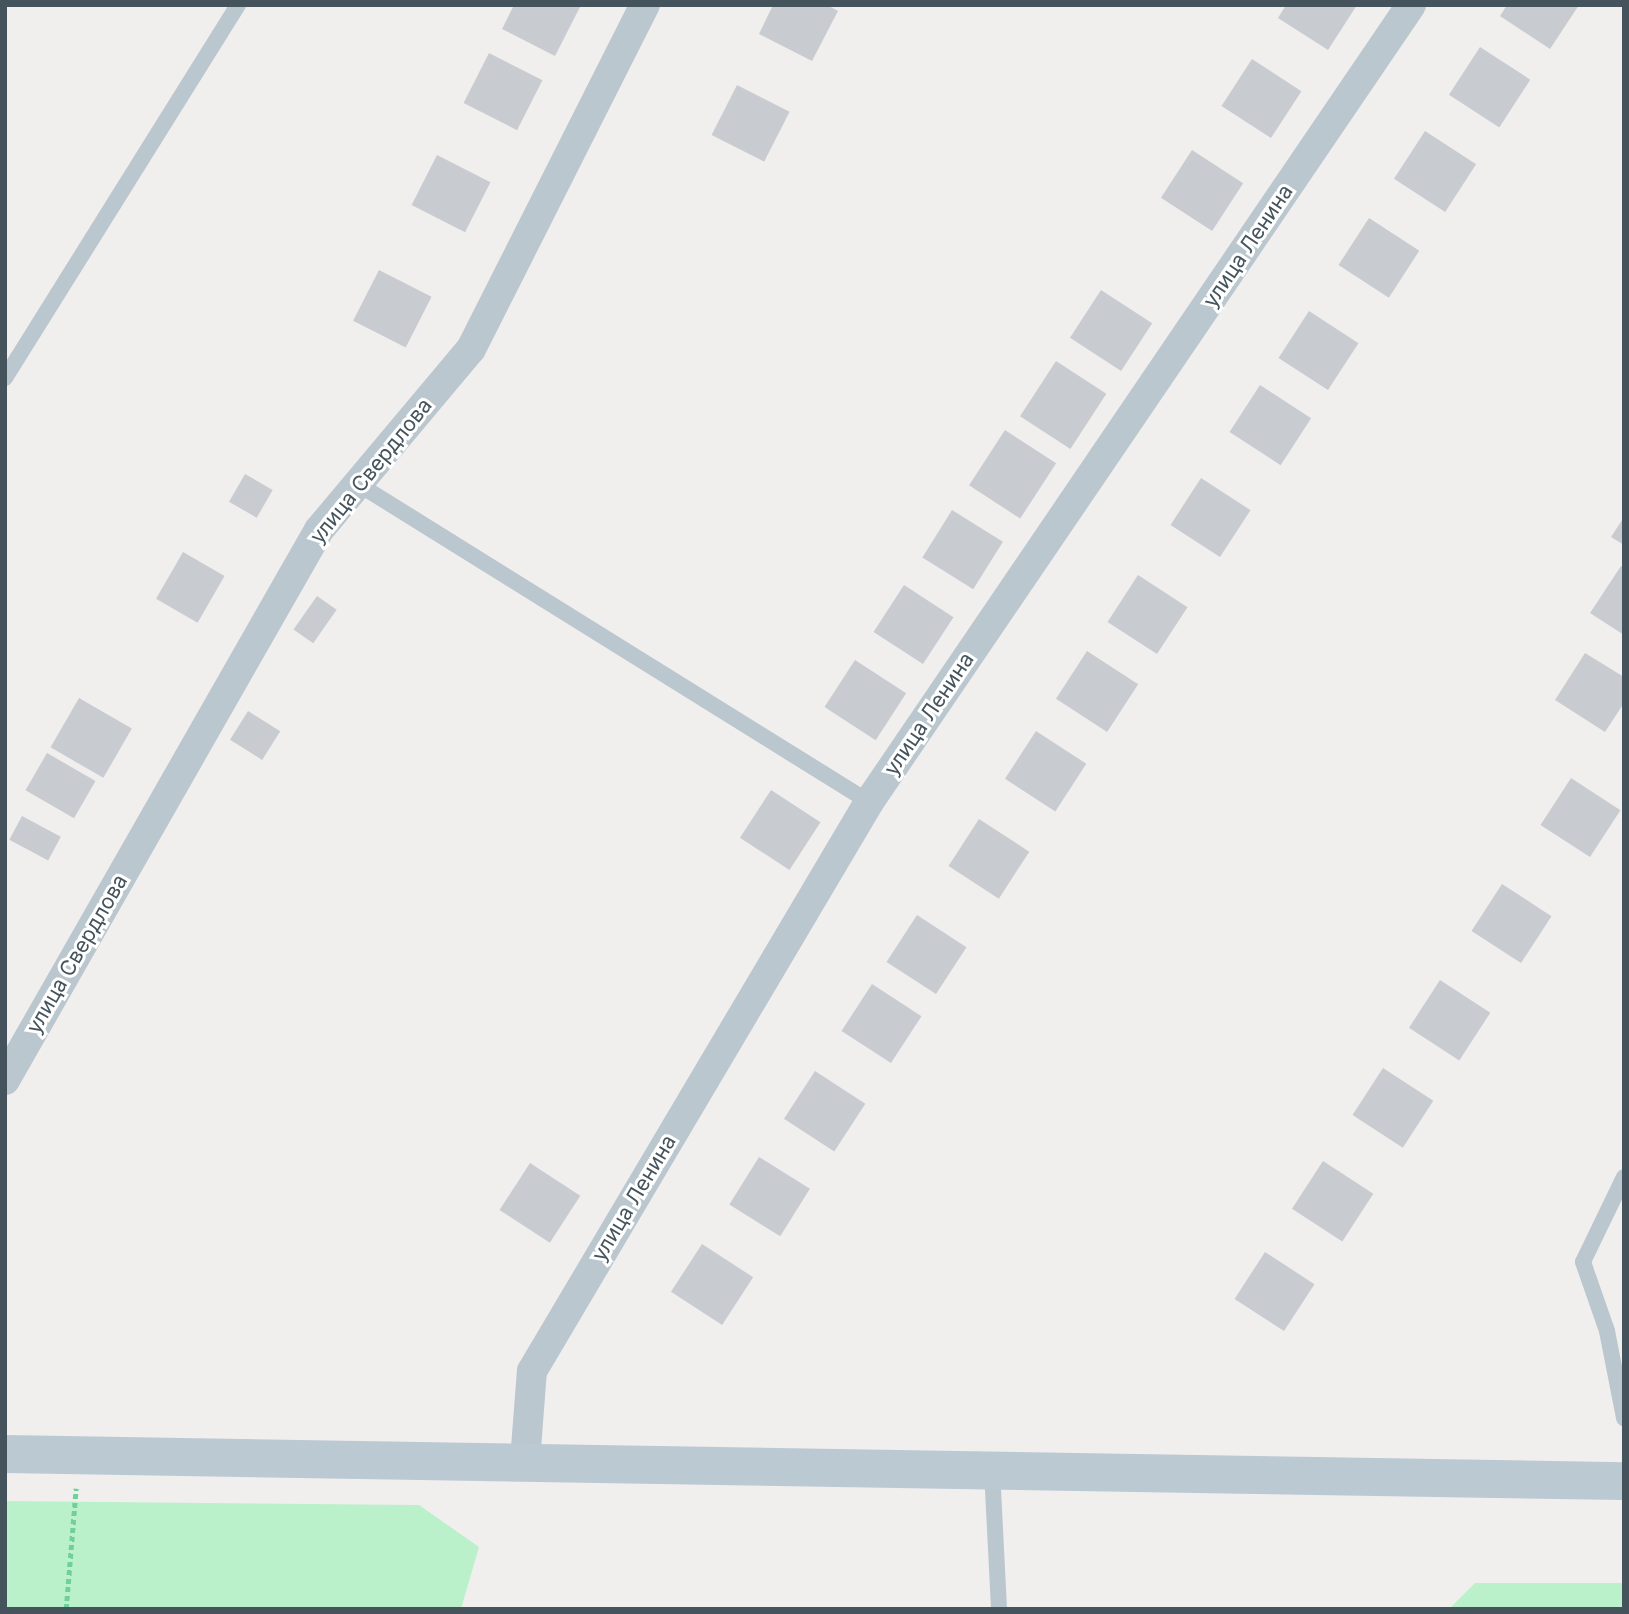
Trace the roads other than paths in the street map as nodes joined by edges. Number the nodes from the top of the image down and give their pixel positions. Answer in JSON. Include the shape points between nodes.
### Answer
{"nodes":[{"id":1,"x":238,"y":5,"type":"edge"},
{"id":2,"x":645,"y":5,"type":"edge"},
{"id":3,"x":1411,"y":5,"type":"edge"},
{"id":4,"x":5,"y":378,"type":"edge"},
{"id":5,"x":358,"y":484,"type":"junction"},
{"id":6,"x":869,"y":802,"type":"junction"},
{"id":7,"x":5,"y":1080,"type":"edge"},
{"id":8,"x":1624,"y":1177,"type":"edge"},
{"id":9,"x":1624,"y":1418,"type":"edge"},
{"id":10,"x":5,"y":1454,"type":"edge"},
{"id":11,"x":525,"y":1461,"type":"junction"},
{"id":12,"x":992,"y":1470,"type":"junction"},
{"id":13,"x":1624,"y":1481,"type":"edge"},
{"id":14,"x":999,"y":1609,"type":"edge"}],
"edges":[{"from":1,"to":4,"type":"lane"},
{"from":2,"to":5,"type":"street","name":"улица Свердлова","via":[[471,349]]},
{"from":3,"to":6,"type":"street","name":"улица Ленина"},
{"from":5,"to":6,"type":"lane"},
{"from":5,"to":7,"type":"street","name":"улица Свердлова","via":[[319,530]]},
{"from":6,"to":11,"type":"street","name":"улица Ленина","via":[[532,1371]]},
{"from":8,"to":9,"type":"lane","via":[[1583,1262],[1607,1331]]},
{"from":10,"to":11,"type":"main road"},
{"from":11,"to":12,"type":"main road"},
{"from":12,"to":13,"type":"main road"},
{"from":12,"to":14,"type":"lane"}]}
